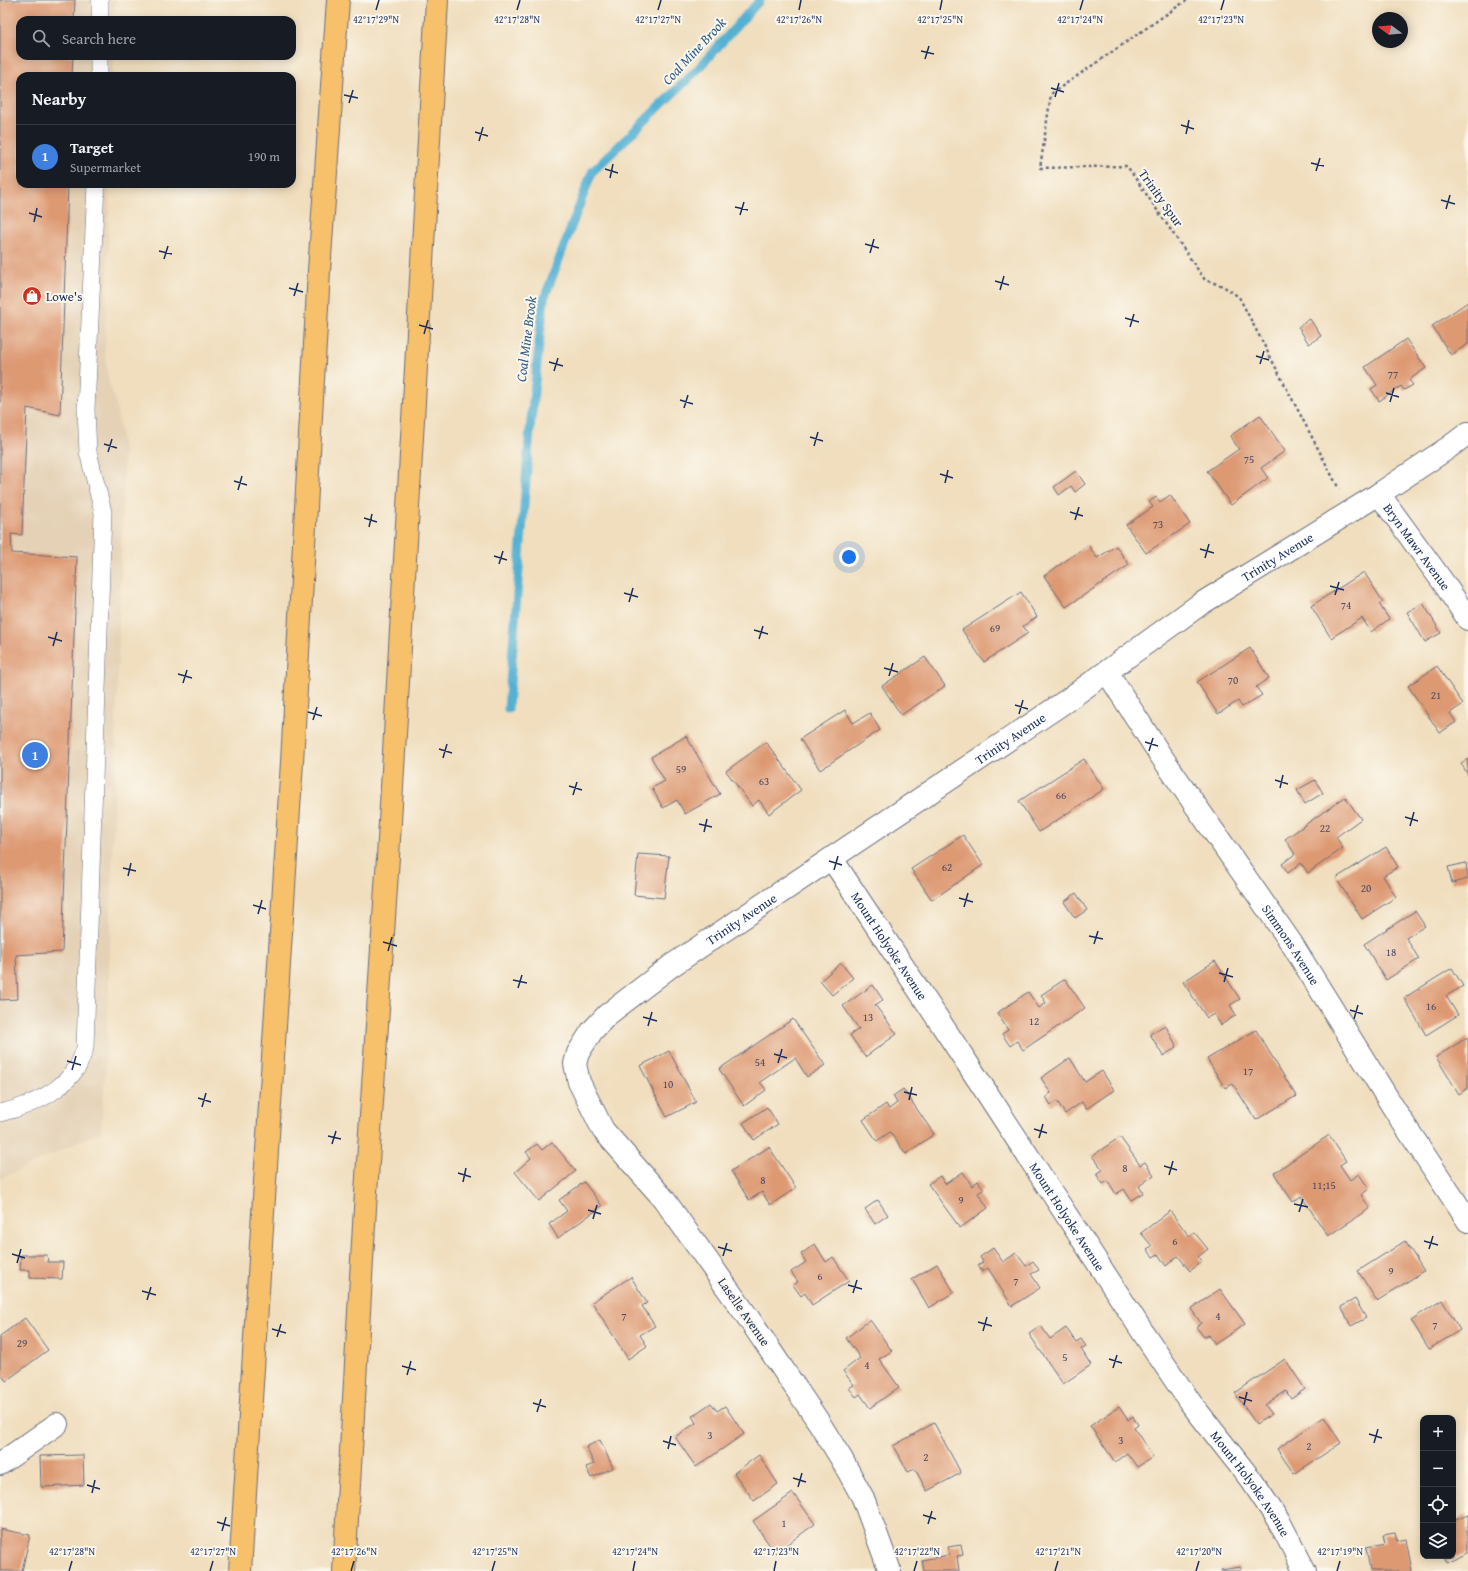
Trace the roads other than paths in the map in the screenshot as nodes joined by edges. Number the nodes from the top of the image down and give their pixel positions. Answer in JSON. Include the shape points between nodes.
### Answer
{"nodes":[{"id":1,"x":100,"y":0,"type":"edge"},
{"id":2,"x":338,"y":0,"type":"edge"},
{"id":3,"x":438,"y":0,"type":"edge"},
{"id":4,"x":100,"y":16,"type":"edge"},
{"id":5,"x":99,"y":60,"type":"edge"},
{"id":6,"x":99,"y":72,"type":"edge"},
{"id":7,"x":96,"y":188,"type":"edge"},
{"id":8,"x":1468,"y":432,"type":"edge"},
{"id":9,"x":1380,"y":494,"type":"junction"},
{"id":10,"x":1468,"y":619,"type":"edge"},
{"id":11,"x":1107,"y":672,"type":"junction"},
{"id":12,"x":832,"y":860,"type":"junction"},
{"id":13,"x":575,"y":1067,"type":"joint"},
{"id":14,"x":0,"y":1113,"type":"edge"},
{"id":15,"x":1468,"y":1221,"type":"edge"},
{"id":16,"x":57,"y":1424,"type":"dead end"},
{"id":17,"x":0,"y":1464,"type":"edge"},
{"id":18,"x":240,"y":1571,"type":"edge"},
{"id":19,"x":344,"y":1571,"type":"edge"},
{"id":20,"x":890,"y":1571,"type":"edge"},
{"id":21,"x":1305,"y":1571,"type":"edge"}],
"edges":[{"from":1,"to":4,"type":"lane"},
{"from":2,"to":18,"type":"highway"},
{"from":3,"to":19,"type":"highway"},
{"from":5,"to":6,"type":"lane"},
{"from":7,"to":14,"type":"lane","via":[[86,410],[88,452],[103,512],[85,1048],[78,1065],[68,1078],[45,1098]]},
{"from":8,"to":9,"type":"street","name":"Trinity Avenue"},
{"from":9,"to":10,"type":"street","name":"Bryn Mawr Avenue"},
{"from":9,"to":11,"type":"street","name":"Trinity Avenue","via":[[1199,605]]},
{"from":11,"to":12,"type":"street","name":"Trinity Avenue"},
{"from":11,"to":15,"type":"street","name":"Simmons Avenue","via":[[1159,753],[1292,944],[1398,1115]]},
{"from":12,"to":13,"type":"street","name":"Trinity Avenue","via":[[700,947],[607,1015],[584,1041]]},
{"from":12,"to":21,"type":"street","name":"Mount Holyoke Avenue","via":[[1144,1334],[1190,1402],[1252,1481],[1280,1523]]},
{"from":13,"to":20,"type":"street","name":"Laselle Avenue","via":[[582,1091],[604,1130],[664,1198],[829,1438],[854,1480]]},
{"from":16,"to":17,"type":"street"}]}
